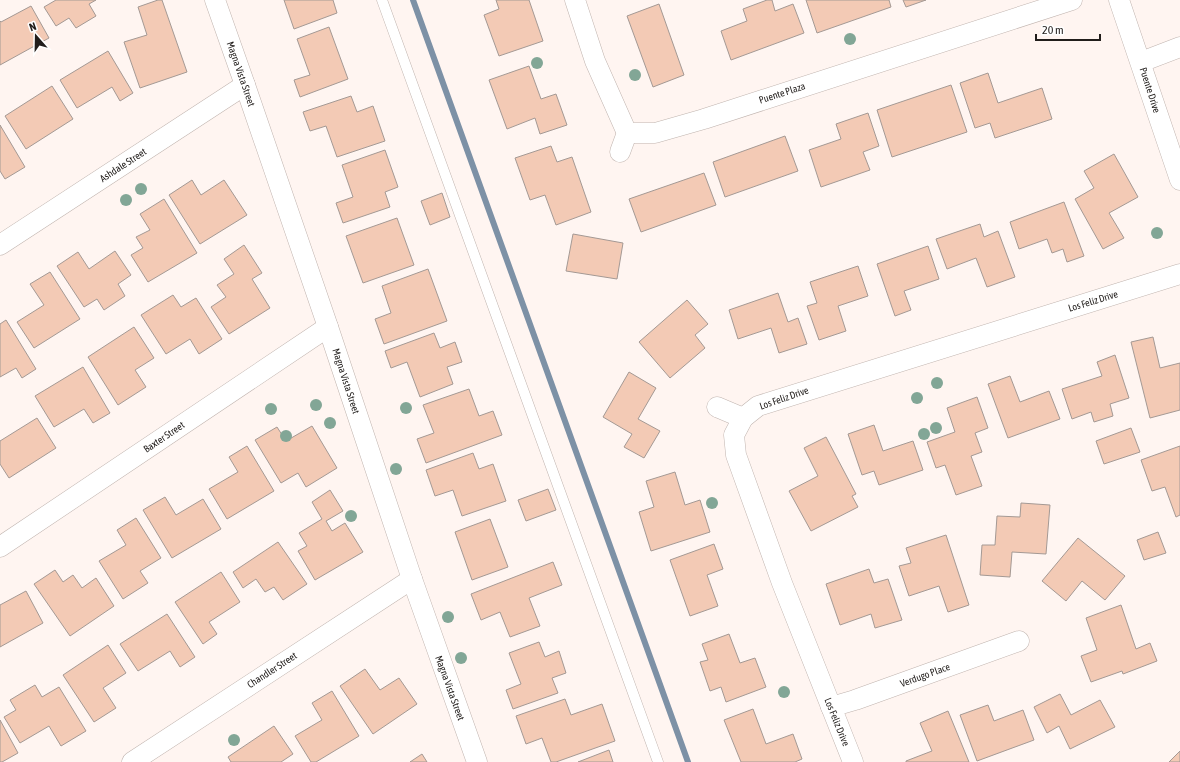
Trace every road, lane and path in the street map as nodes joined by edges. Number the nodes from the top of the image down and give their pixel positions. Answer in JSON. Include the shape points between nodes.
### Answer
{"nodes":[{"id":1,"x":214,"y":0,"type":"edge"},
{"id":2,"x":382,"y":0,"type":"edge"},
{"id":3,"x":575,"y":0,"type":"edge"},
{"id":4,"x":1072,"y":0,"type":"edge"},
{"id":5,"x":1120,"y":0,"type":"edge"},
{"id":6,"x":1180,"y":48,"type":"edge"},
{"id":7,"x":1141,"y":62,"type":"junction"},
{"id":8,"x":245,"y":85,"type":"junction"},
{"id":9,"x":627,"y":133,"type":"junction"},
{"id":10,"x":620,"y":152,"type":"dead end"},
{"id":11,"x":1180,"y":180,"type":"edge"},
{"id":12,"x":0,"y":245,"type":"edge"},
{"id":13,"x":1180,"y":274,"type":"edge"},
{"id":14,"x":328,"y":327,"type":"junction"},
{"id":15,"x":717,"y":407,"type":"dead end"},
{"id":16,"x":743,"y":418,"type":"junction"},
{"id":17,"x":0,"y":547,"type":"edge"},
{"id":18,"x":412,"y":579,"type":"junction"},
{"id":19,"x":1019,"y":641,"type":"dead end"},
{"id":20,"x":831,"y":707,"type":"junction"},
{"id":21,"x":132,"y":762,"type":"edge"},
{"id":22,"x":477,"y":762,"type":"edge"},
{"id":23,"x":658,"y":762,"type":"edge"},
{"id":24,"x":853,"y":762,"type":"edge"}],
"edges":[{"from":1,"to":8,"type":"street","name":"Magna Vista Street"},
{"from":2,"to":23,"type":"lane"},
{"from":3,"to":9,"type":"street","via":[[595,61]]},
{"from":4,"to":9,"type":"street","name":"Puente Plaza","via":[[704,119],[655,133]]},
{"from":5,"to":7,"type":"street","name":"Puente Drive"},
{"from":6,"to":7,"type":"street"},
{"from":7,"to":11,"type":"street","name":"Puente Drive"},
{"from":8,"to":12,"type":"street","name":"Ashdale Street"},
{"from":8,"to":14,"type":"street","name":"Magna Vista Street"},
{"from":9,"to":10,"type":"street"},
{"from":13,"to":16,"type":"street","name":"Los Feliz Drive","via":[[758,406]]},
{"from":14,"to":17,"type":"street","name":"Baxter Street"},
{"from":14,"to":18,"type":"street","name":"Magna Vista Street"},
{"from":15,"to":16,"type":"street"},
{"from":16,"to":20,"type":"street","name":"Los Feliz Drive","via":[[734,435],[736,455],[782,583]]},
{"from":18,"to":21,"type":"street","name":"Chandler Street"},
{"from":18,"to":22,"type":"street","name":"Magna Vista Street"},
{"from":19,"to":20,"type":"street","name":"Verdugo Place"},
{"from":20,"to":24,"type":"street","name":"Los Feliz Drive"}]}
